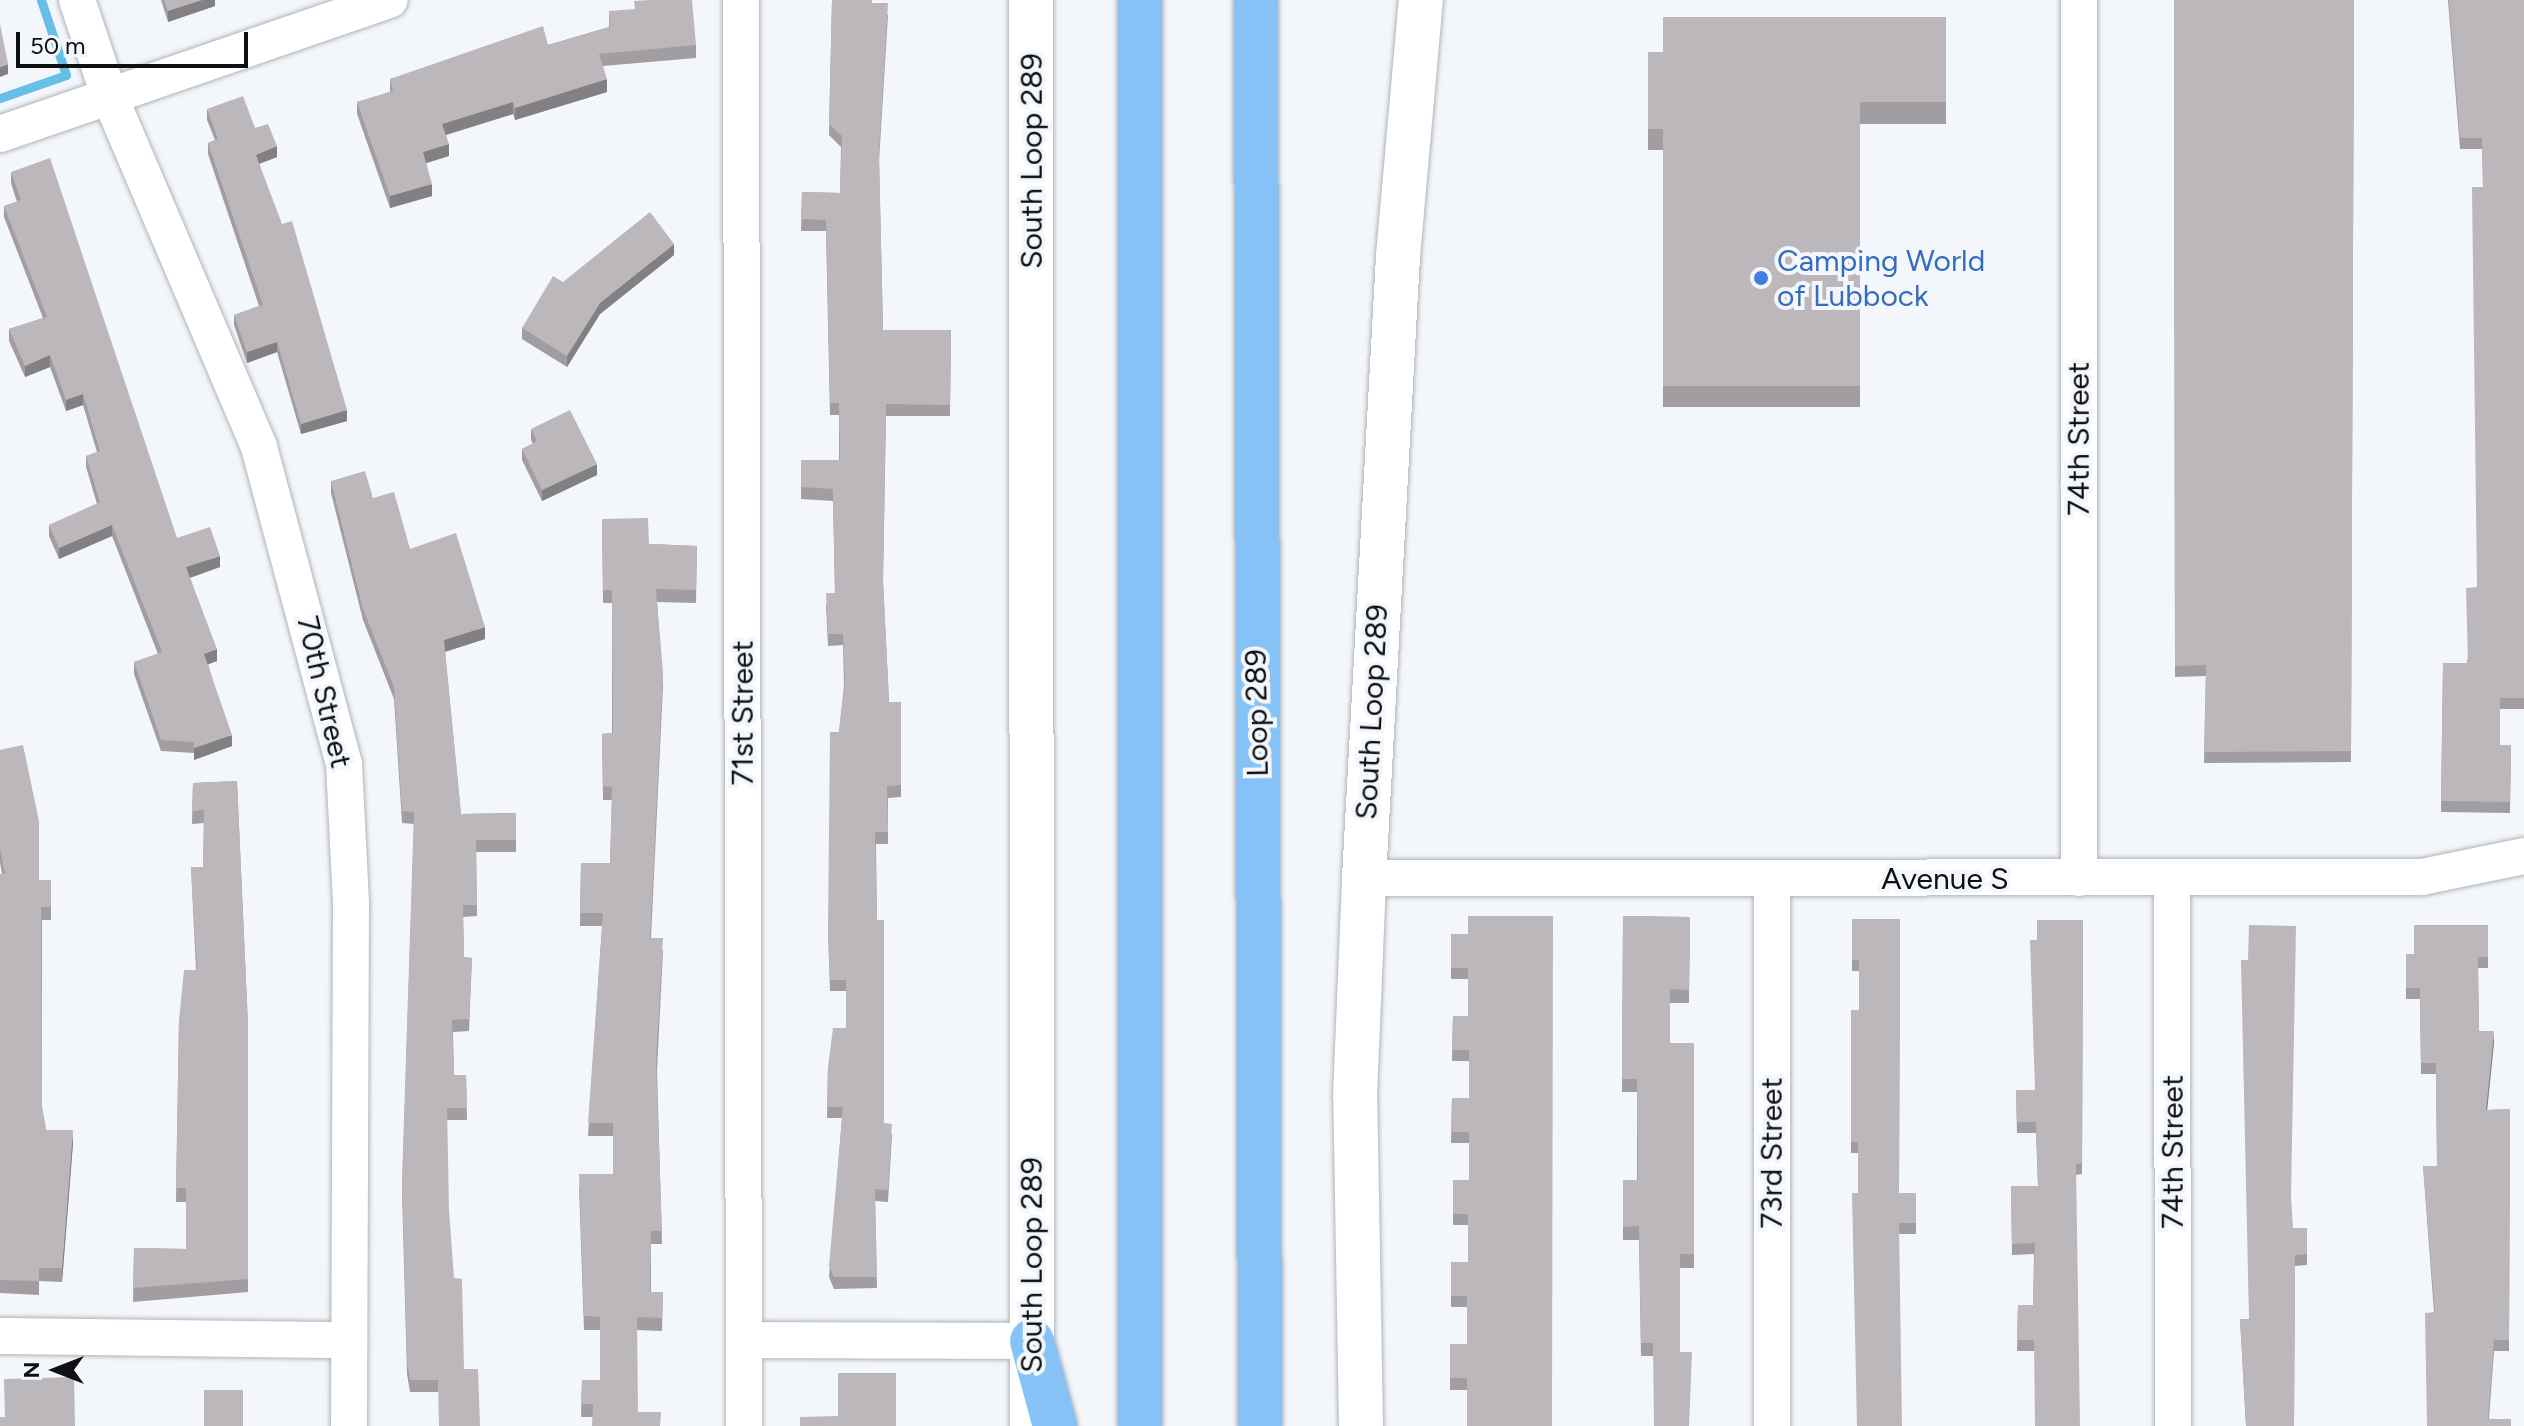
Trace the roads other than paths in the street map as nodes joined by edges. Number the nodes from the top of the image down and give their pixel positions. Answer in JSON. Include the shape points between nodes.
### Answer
{"nodes":[{"id":1,"x":77,"y":0,"type":"edge"},
{"id":2,"x":390,"y":0,"type":"edge"},
{"id":3,"x":741,"y":0,"type":"edge"},
{"id":4,"x":1031,"y":0,"type":"edge"},
{"id":5,"x":1140,"y":0,"type":"edge"},
{"id":6,"x":1421,"y":0,"type":"edge"},
{"id":7,"x":2079,"y":0,"type":"edge"},
{"id":8,"x":1257,"y":5,"type":"edge"},
{"id":9,"x":109,"y":95,"type":"junction"},
{"id":10,"x":0,"y":134,"type":"edge"},
{"id":11,"x":2524,"y":856,"type":"edge"},
{"id":12,"x":2172,"y":877,"type":"junction"},
{"id":13,"x":1364,"y":878,"type":"junction"},
{"id":14,"x":2079,"y":878,"type":"junction"},
{"id":15,"x":1772,"y":879,"type":"junction"},
{"id":16,"x":0,"y":1336,"type":"edge"},
{"id":17,"x":349,"y":1340,"type":"junction"},
{"id":18,"x":744,"y":1340,"type":"junction"},
{"id":19,"x":1032,"y":1341,"type":"junction"},
{"id":20,"x":349,"y":1426,"type":"edge"},
{"id":21,"x":744,"y":1426,"type":"edge"},
{"id":22,"x":1032,"y":1426,"type":"edge"},
{"id":23,"x":1055,"y":1426,"type":"edge"},
{"id":24,"x":1140,"y":1426,"type":"edge"},
{"id":25,"x":1260,"y":1426,"type":"edge"},
{"id":26,"x":1361,"y":1426,"type":"edge"},
{"id":27,"x":1772,"y":1426,"type":"edge"},
{"id":28,"x":2173,"y":1426,"type":"edge"}],
"edges":[{"from":1,"to":9,"type":"street","name":"70th Street"},
{"from":2,"to":9,"type":"street"},
{"from":3,"to":18,"type":"street","name":"71st Street"},
{"from":4,"to":19,"type":"main road","name":"South Loop 289"},
{"from":5,"to":24,"type":"highway"},
{"from":6,"to":13,"type":"main road","name":"South Loop 289","via":[[1398,256]]},
{"from":7,"to":14,"type":"street","name":"74th Street"},
{"from":8,"to":25,"type":"highway","name":"Loop 289"},
{"from":9,"to":10,"type":"street"},
{"from":9,"to":17,"type":"street","name":"70th Street","via":[[259,447],[344,764],[351,902]]},
{"from":11,"to":12,"type":"street","name":"Avenue S","via":[[2422,877]]},
{"from":12,"to":14,"type":"street","name":"Avenue S"},
{"from":12,"to":28,"type":"street","name":"74th Street"},
{"from":13,"to":15,"type":"street","name":"Avenue S"},
{"from":13,"to":26,"type":"main road","name":"South Loop 289","via":[[1355,1096]]},
{"from":14,"to":15,"type":"street","name":"Avenue S"},
{"from":15,"to":27,"type":"street","name":"73rd Street"},
{"from":16,"to":17,"type":"street"},
{"from":17,"to":20,"type":"street","name":"70th Street"},
{"from":18,"to":19,"type":"street"},
{"from":18,"to":21,"type":"street","name":"71st Street"},
{"from":19,"to":22,"type":"main road","name":"South Loop 289"},
{"from":19,"to":23,"type":"highway"}]}
